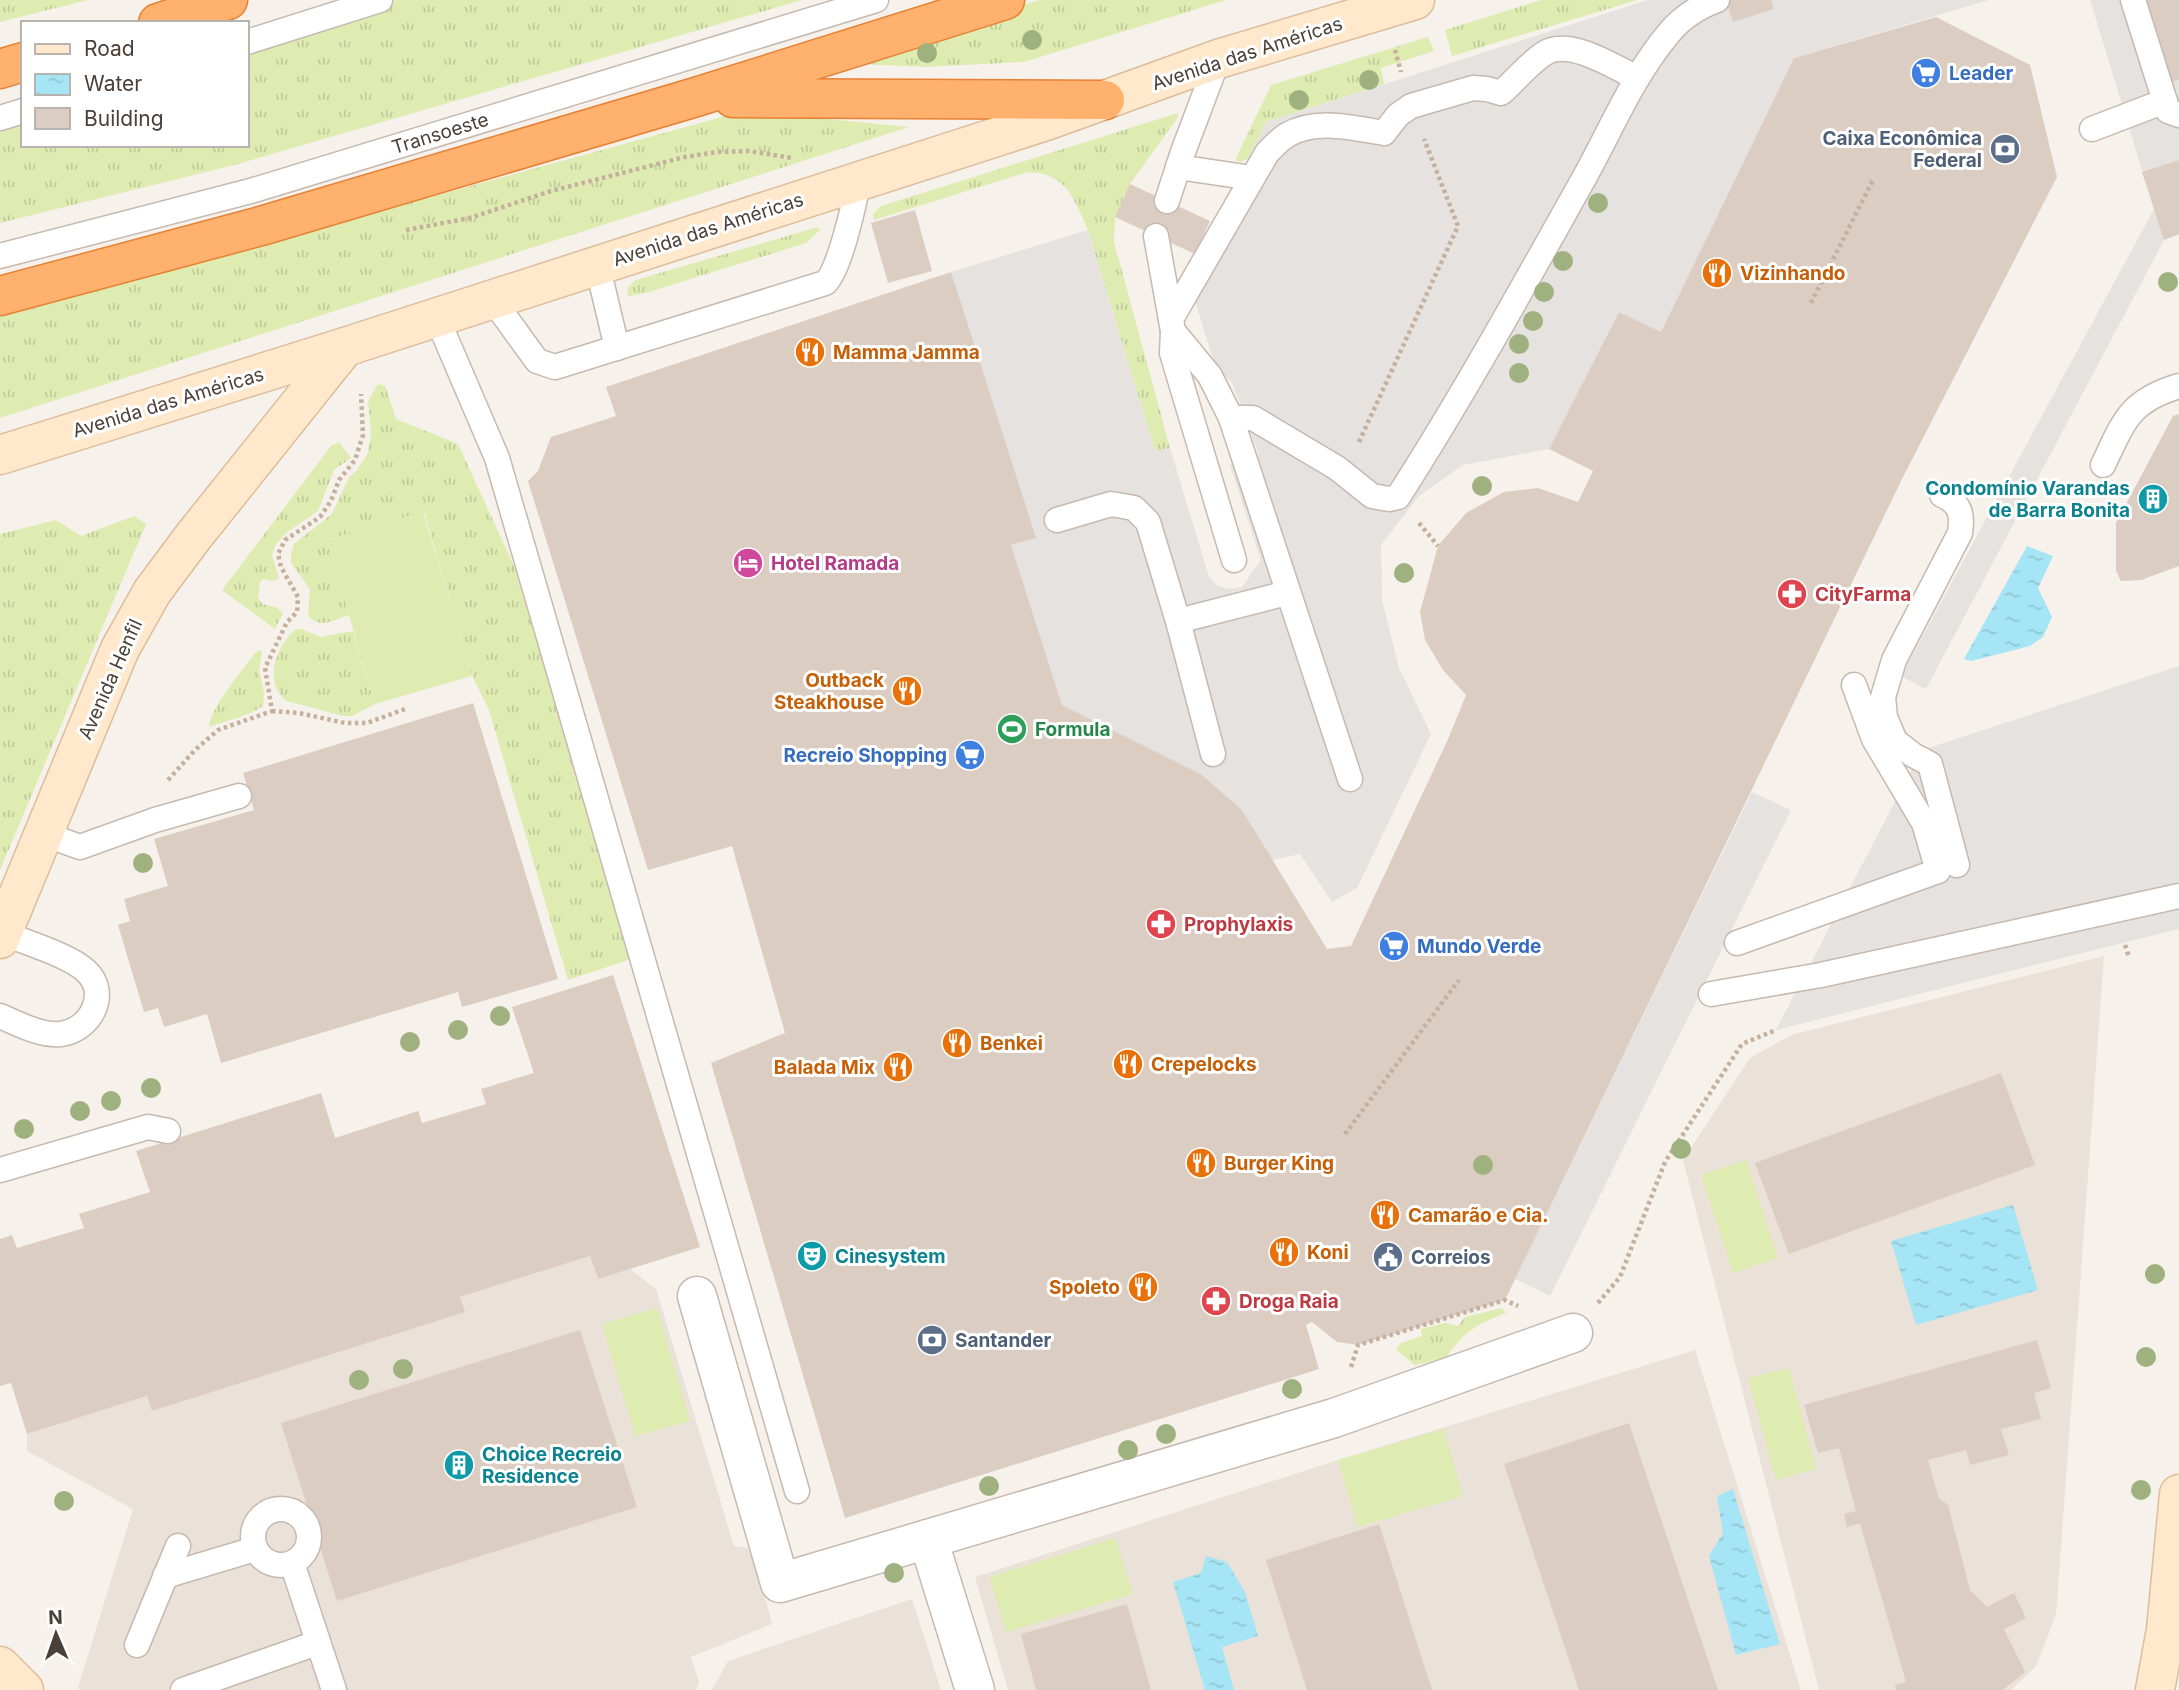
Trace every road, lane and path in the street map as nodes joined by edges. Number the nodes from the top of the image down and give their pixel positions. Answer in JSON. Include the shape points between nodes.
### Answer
{"nodes":[{"id":1,"x":228,"y":0,"type":"edge"},
{"id":2,"x":380,"y":0,"type":"edge"},
{"id":3,"x":876,"y":0,"type":"edge"},
{"id":4,"x":1006,"y":0,"type":"edge"},
{"id":5,"x":1415,"y":0,"type":"edge"},
{"id":6,"x":1717,"y":0,"type":"edge"},
{"id":7,"x":2133,"y":0,"type":"edge"},
{"id":8,"x":164,"y":21,"type":"edge"},
{"id":9,"x":1392,"y":39,"type":"dead end"},
{"id":10,"x":248,"y":42,"type":"edge"},
{"id":11,"x":1218,"y":59,"type":"junction"},
{"id":12,"x":21,"y":63,"type":"edge"},
{"id":13,"x":0,"y":69,"type":"edge"},
{"id":14,"x":1637,"y":78,"type":"junction"},
{"id":15,"x":696,"y":97,"type":"junction"},
{"id":16,"x":1105,"y":100,"type":"junction"},
{"id":17,"x":1411,"y":106,"type":"junction"},
{"id":18,"x":2172,"y":108,"type":"edge"},
{"id":19,"x":21,"y":112,"type":"edge"},
{"id":20,"x":0,"y":118,"type":"edge"},
{"id":21,"x":2092,"y":129,"type":"dead end"},
{"id":22,"x":797,"y":159,"type":"dead end"},
{"id":23,"x":1178,"y":167,"type":"junction"},
{"id":24,"x":1252,"y":178,"type":"junction"},
{"id":25,"x":1873,"y":180,"type":"dead end"},
{"id":26,"x":858,"y":181,"type":"junction"},
{"id":27,"x":1167,"y":201,"type":"dead end"},
{"id":28,"x":405,"y":230,"type":"dead end"},
{"id":29,"x":1156,"y":236,"type":"dead end"},
{"id":30,"x":0,"y":256,"type":"edge"},
{"id":31,"x":597,"y":264,"type":"junction"},
{"id":32,"x":0,"y":296,"type":"edge"},
{"id":33,"x":492,"y":299,"type":"junction"},
{"id":34,"x":1811,"y":303,"type":"dead end"},
{"id":35,"x":439,"y":317,"type":"junction"},
{"id":36,"x":1172,"y":325,"type":"junction"},
{"id":37,"x":345,"y":347,"type":"junction"},
{"id":38,"x":617,"y":348,"type":"junction"},
{"id":39,"x":2179,"y":386,"type":"edge"},
{"id":40,"x":361,"y":390,"type":"dead end"},
{"id":41,"x":1231,"y":418,"type":"junction"},
{"id":42,"x":1358,"y":445,"type":"dead end"},
{"id":43,"x":0,"y":454,"type":"edge"},
{"id":44,"x":2103,"y":465,"type":"dead end"},
{"id":45,"x":1942,"y":495,"type":"dead end"},
{"id":46,"x":1398,"y":497,"type":"junction"},
{"id":47,"x":1057,"y":520,"type":"dead end"},
{"id":48,"x":1438,"y":546,"type":"dead end"},
{"id":49,"x":1234,"y":560,"type":"dead end"},
{"id":50,"x":1287,"y":593,"type":"junction"},
{"id":51,"x":1178,"y":621,"type":"junction"},
{"id":52,"x":1854,"y":685,"type":"dead end"},
{"id":53,"x":405,"y":709,"type":"dead end"},
{"id":54,"x":272,"y":711,"type":"junction"},
{"id":55,"x":1213,"y":754,"type":"dead end"},
{"id":56,"x":1350,"y":779,"type":"dead end"},
{"id":57,"x":239,"y":796,"type":"dead end"},
{"id":58,"x":155,"y":820,"type":"junction"},
{"id":59,"x":44,"y":834,"type":"junction"},
{"id":60,"x":1948,"y":868,"type":"junction"},
{"id":61,"x":2179,"y":896,"type":"edge"},
{"id":62,"x":1,"y":936,"type":"edge"},
{"id":63,"x":1737,"y":943,"type":"dead end"},
{"id":64,"x":1459,"y":980,"type":"dead end"},
{"id":65,"x":1711,"y":995,"type":"dead end"},
{"id":66,"x":0,"y":1016,"type":"edge"},
{"id":67,"x":1776,"y":1030,"type":"dead end"},
{"id":68,"x":167,"y":1131,"type":"dead end"},
{"id":69,"x":1345,"y":1133,"type":"dead end"},
{"id":70,"x":0,"y":1170,"type":"edge"},
{"id":71,"x":697,"y":1296,"type":"dead end"},
{"id":72,"x":1573,"y":1333,"type":"junction"},
{"id":73,"x":1358,"y":1345,"type":"dead end"},
{"id":74,"x":797,"y":1491,"type":"dead end"},
{"id":75,"x":2179,"y":1494,"type":"edge"},
{"id":76,"x":928,"y":1539,"type":"junction"},
{"id":77,"x":178,"y":1546,"type":"dead end"},
{"id":78,"x":255,"y":1549,"type":"junction"},
{"id":79,"x":292,"y":1563,"type":"junction"},
{"id":80,"x":166,"y":1576,"type":"junction"},
{"id":81,"x":317,"y":1643,"type":"junction"},
{"id":82,"x":137,"y":1645,"type":"dead end"},
{"id":83,"x":0,"y":1666,"type":"edge"},
{"id":84,"x":24,"y":1690,"type":"edge"},
{"id":85,"x":183,"y":1690,"type":"edge"},
{"id":86,"x":334,"y":1690,"type":"edge"},
{"id":87,"x":975,"y":1690,"type":"edge"},
{"id":88,"x":2155,"y":1690,"type":"edge"}],
"edges":[{"from":1,"to":8,"type":"highway"},
{"from":2,"to":10,"type":"lane"},
{"from":3,"to":30,"type":"lane","name":"Transoeste","via":[[254,190]]},
{"from":4,"to":15,"type":"highway"},
{"from":5,"to":11,"type":"main road","name":"Avenida das Américas"},
{"from":6,"to":14,"type":"lane","via":[[1685,16]]},
{"from":7,"to":18,"type":"lane"},
{"from":9,"to":17,"type":"path"},
{"from":11,"to":16,"type":"main road","name":"Avenida das Américas"},
{"from":11,"to":23,"type":"lane"},
{"from":12,"to":13,"type":"highway"},
{"from":14,"to":17,"type":"lane","via":[[1573,49],[1556,48],[1501,93],[1473,88]]},
{"from":14,"to":46,"type":"lane","via":[[1445,424]]},
{"from":15,"to":16,"type":"highway"},
{"from":15,"to":32,"type":"highway","via":[[261,226]]},
{"from":16,"to":26,"type":"main road","name":"Avenida das Américas"},
{"from":17,"to":24,"type":"lane","via":[[1384,132],[1335,125],[1288,134],[1267,153]]},
{"from":17,"to":42,"type":"path","via":[[1458,226]]},
{"from":18,"to":21,"type":"lane"},
{"from":19,"to":20,"type":"lane"},
{"from":22,"to":28,"type":"path","via":[[748,151],[685,157],[551,191],[470,218]]},
{"from":23,"to":24,"type":"lane"},
{"from":23,"to":27,"type":"lane"},
{"from":24,"to":36,"type":"lane"},
{"from":25,"to":34,"type":"path"},
{"from":26,"to":31,"type":"main road","name":"Avenida das Américas"},
{"from":26,"to":38,"type":"lane","via":[[831,279]]},
{"from":29,"to":36,"type":"lane"},
{"from":31,"to":33,"type":"main road","name":"Avenida das Américas"},
{"from":31,"to":38,"type":"lane"},
{"from":33,"to":35,"type":"main road","name":"Avenida das Américas"},
{"from":33,"to":38,"type":"lane","via":[[545,365],[555,367]]},
{"from":35,"to":37,"type":"main road","name":"Avenida das Américas"},
{"from":35,"to":74,"type":"lane","via":[[497,458]]},
{"from":36,"to":41,"type":"lane","via":[[1210,376]]},
{"from":36,"to":49,"type":"lane","via":[[1172,353]]},
{"from":37,"to":43,"type":"main road","name":"Avenida das Américas"},
{"from":37,"to":59,"type":"main road","name":"Avenida Henfil","via":[[152,592],[120,649]]},
{"from":39,"to":44,"type":"lane","via":[[2148,397],[2129,414]]},
{"from":40,"to":54,"type":"path","via":[[363,435],[355,460],[320,517],[285,540],[278,554],[298,597],[297,612],[287,622],[265,668]]},
{"from":41,"to":46,"type":"lane","via":[[1253,418],[1337,468],[1373,496]]},
{"from":41,"to":50,"type":"lane"},
{"from":45,"to":60,"type":"lane","via":[[1958,505],[1960,533],[1894,660],[1883,697],[1895,741],[1930,764]]},
{"from":46,"to":48,"type":"path"},
{"from":47,"to":51,"type":"lane","via":[[1111,504],[1135,508],[1148,522]]},
{"from":50,"to":51,"type":"lane"},
{"from":50,"to":56,"type":"lane"},
{"from":51,"to":55,"type":"lane"},
{"from":52,"to":60,"type":"lane","via":[[1874,739]]},
{"from":53,"to":54,"type":"path","via":[[367,723]]},
{"from":54,"to":58,"type":"path","via":[[218,730],[195,750],[162,788]]},
{"from":57,"to":58,"type":"lane"},
{"from":58,"to":59,"type":"lane","via":[[80,847]]},
{"from":59,"to":62,"type":"main road","name":"Avenida Henfil"},
{"from":60,"to":63,"type":"lane"},
{"from":61,"to":65,"type":"lane"},
{"from":62,"to":66,"type":"lane","via":[[63,957],[86,971],[97,990],[95,1009],[84,1026],[61,1034],[38,1032]]},
{"from":64,"to":69,"type":"path"},
{"from":67,"to":72,"type":"path","via":[[1742,1044],[1665,1162],[1620,1277]]},
{"from":68,"to":70,"type":"lane","via":[[148,1127]]},
{"from":71,"to":76,"type":"street","via":[[780,1583]]},
{"from":72,"to":73,"type":"path","via":[[1505,1300]]},
{"from":72,"to":76,"type":"street","via":[[1334,1418]]},
{"from":75,"to":88,"type":"main road","via":[[2166,1630]]},
{"from":76,"to":87,"type":"street"},
{"from":77,"to":80,"type":"lane"},
{"from":78,"to":79,"type":"lane","via":[[270,1564]]},
{"from":78,"to":79,"type":"lane","via":[[253,1537],[263,1516],[273,1510],[296,1514],[309,1534],[308,1545]]},
{"from":78,"to":80,"type":"lane"},
{"from":79,"to":81,"type":"lane"},
{"from":80,"to":82,"type":"lane"},
{"from":81,"to":85,"type":"lane"},
{"from":81,"to":86,"type":"lane"},
{"from":83,"to":84,"type":"main road"}]}
